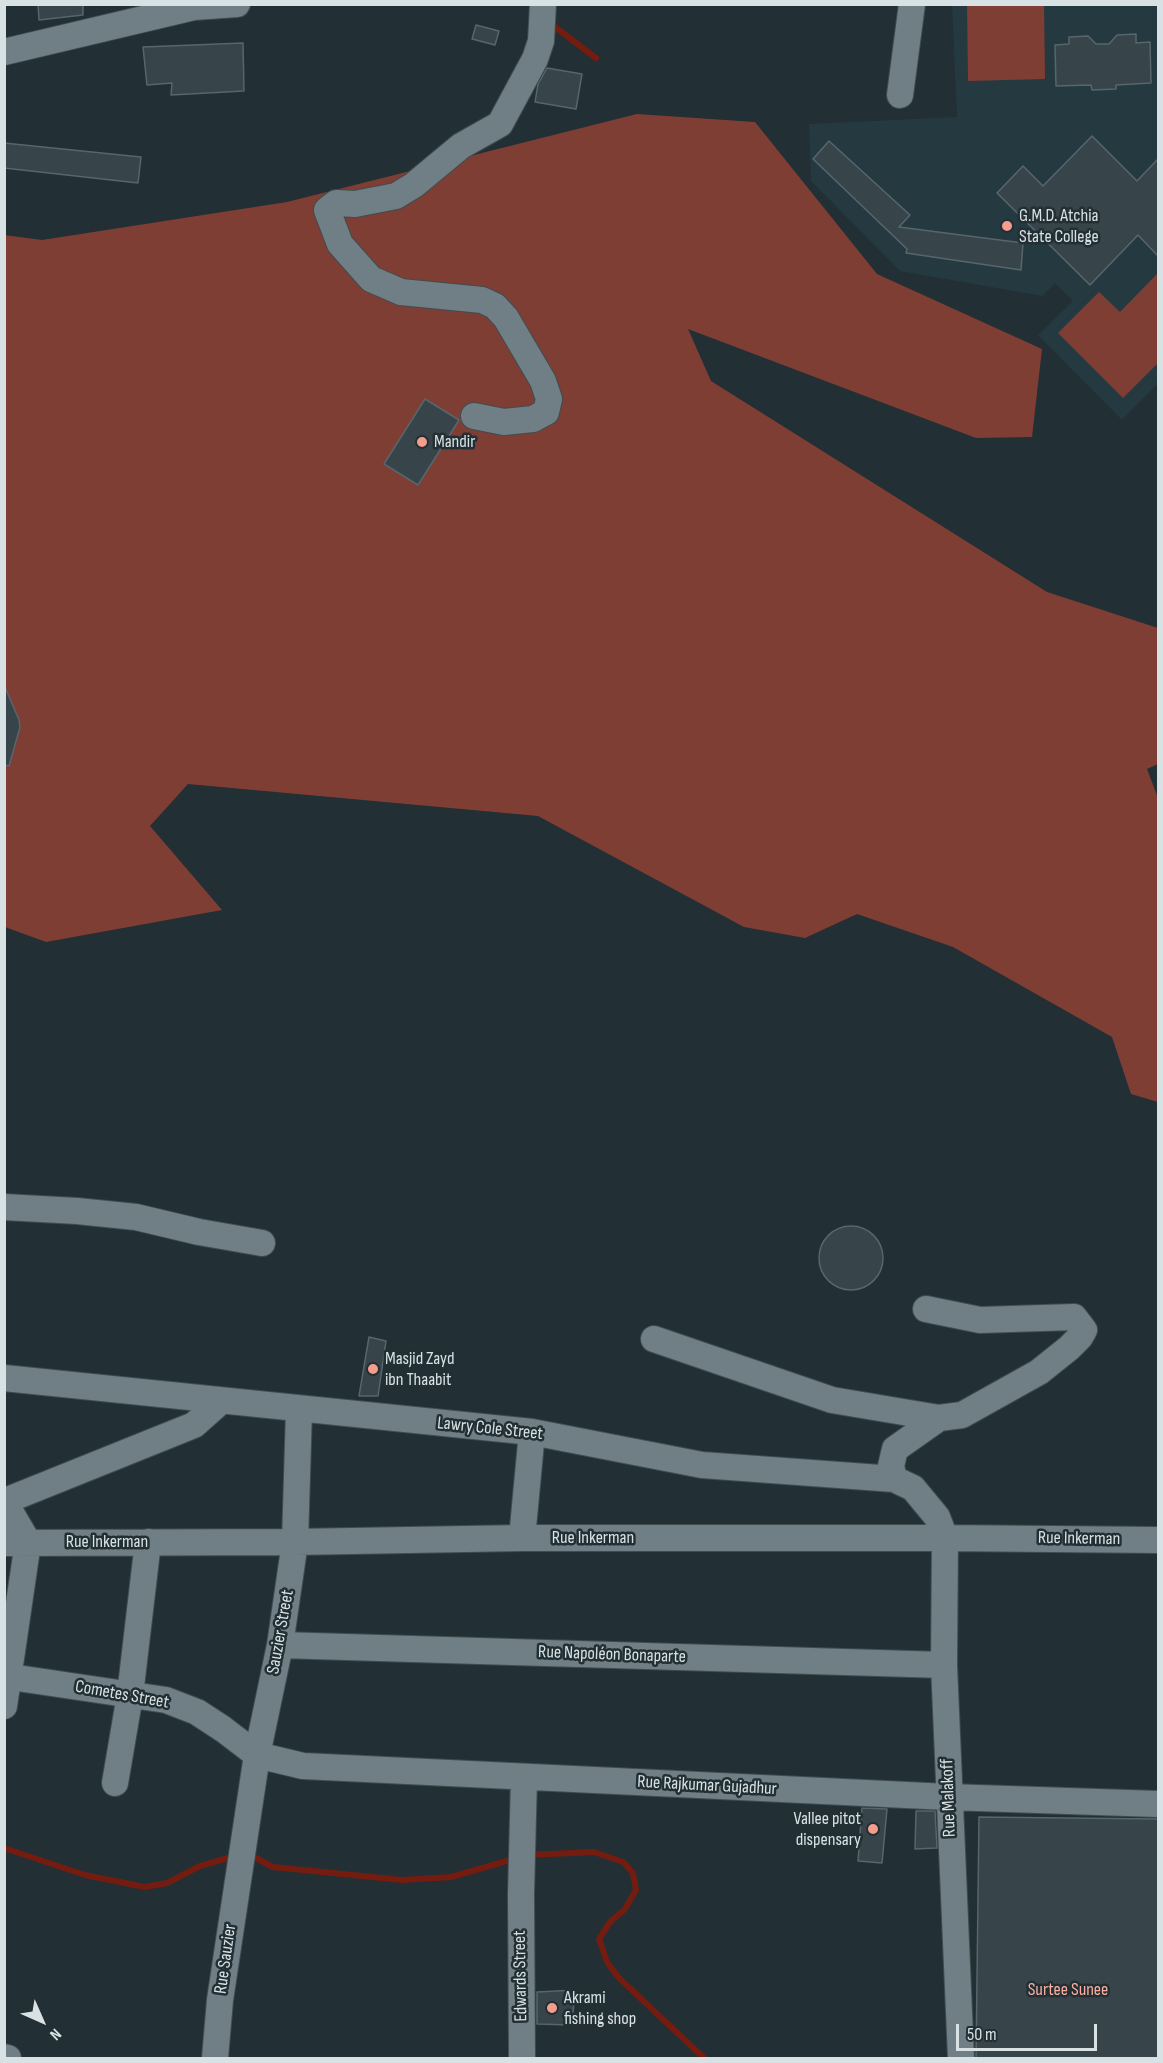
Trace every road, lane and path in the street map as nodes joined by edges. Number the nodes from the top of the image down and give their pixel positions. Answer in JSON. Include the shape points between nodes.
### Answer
{"nodes":[{"id":1,"x":237,"y":4,"type":"edge"},
{"id":2,"x":543,"y":4,"type":"edge"},
{"id":3,"x":912,"y":4,"type":"edge"},
{"id":4,"x":4,"y":52,"type":"edge"},
{"id":5,"x":900,"y":95,"type":"dead end"},
{"id":6,"x":474,"y":416,"type":"dead end"},
{"id":7,"x":4,"y":1207,"type":"edge"},
{"id":8,"x":262,"y":1243,"type":"dead end"},
{"id":9,"x":926,"y":1309,"type":"dead end"},
{"id":10,"x":654,"y":1339,"type":"dead end"},
{"id":11,"x":4,"y":1378,"type":"edge"},
{"id":12,"x":221,"y":1401,"type":"junction"},
{"id":13,"x":299,"y":1410,"type":"junction"},
{"id":14,"x":939,"y":1418,"type":"junction"},
{"id":15,"x":532,"y":1432,"type":"junction"},
{"id":16,"x":894,"y":1479,"type":"junction"},
{"id":17,"x":5,"y":1501,"type":"edge"},
{"id":18,"x":522,"y":1538,"type":"junction"},
{"id":19,"x":945,"y":1538,"type":"junction"},
{"id":20,"x":1158,"y":1540,"type":"edge"},
{"id":21,"x":148,"y":1542,"type":"junction"},
{"id":22,"x":295,"y":1542,"type":"junction"},
{"id":23,"x":16,"y":1543,"type":"edge"},
{"id":24,"x":280,"y":1646,"type":"junction"},
{"id":25,"x":944,"y":1665,"type":"junction"},
{"id":26,"x":7,"y":1676,"type":"edge"},
{"id":27,"x":130,"y":1695,"type":"junction"},
{"id":28,"x":4,"y":1706,"type":"edge"},
{"id":29,"x":257,"y":1755,"type":"junction"},
{"id":30,"x":524,"y":1777,"type":"junction"},
{"id":31,"x":115,"y":1783,"type":"dead end"},
{"id":32,"x":948,"y":1797,"type":"junction"},
{"id":33,"x":1158,"y":1804,"type":"edge"},
{"id":34,"x":242,"y":1856,"type":"joint"},
{"id":35,"x":215,"y":2058,"type":"edge"},
{"id":36,"x":522,"y":2058,"type":"edge"},
{"id":37,"x":961,"y":2058,"type":"edge"}],
"edges":[{"from":1,"to":4,"type":"street","via":[[194,7]]},
{"from":2,"to":6,"type":"street","via":[[541,41],[535,59],[500,124],[461,146],[396,196],[355,204],[336,203],[327,210],[340,244],[371,279],[401,292],[482,300],[506,318],[543,381],[549,399],[546,412],[533,419],[504,422]]},
{"from":3,"to":5,"type":"street"},
{"from":7,"to":8,"type":"street","via":[[136,1217]]},
{"from":9,"to":14,"type":"street","via":[[980,1320],[1074,1317],[1084,1330],[1039,1372],[962,1415]]},
{"from":10,"to":14,"type":"street","via":[[832,1400]]},
{"from":11,"to":12,"type":"street","name":"Lawry Cole Street"},
{"from":12,"to":13,"type":"street","name":"Lawry Cole Street"},
{"from":12,"to":17,"type":"street","via":[[194,1425]]},
{"from":13,"to":15,"type":"street","name":"Lawry Cole Street"},
{"from":13,"to":22,"type":"street","name":"Sauzier Street"},
{"from":14,"to":16,"type":"street","via":[[895,1449],[891,1466]]},
{"from":15,"to":16,"type":"street","name":"Lawry Cole Street","via":[[702,1465]]},
{"from":15,"to":18,"type":"street"},
{"from":16,"to":19,"type":"street","name":"Lawry Cole Street","via":[[913,1488],[924,1500],[937,1517]]},
{"from":17,"to":23,"type":"street"},
{"from":18,"to":19,"type":"street","name":"Rue Inkerman"},
{"from":18,"to":22,"type":"street","name":"Rue Inkerman"},
{"from":19,"to":20,"type":"street","name":"Rue Inkerman"},
{"from":19,"to":25,"type":"street","name":"Rue Malakoff"},
{"from":21,"to":22,"type":"street","name":"Rue Inkerman"},
{"from":21,"to":23,"type":"street","name":"Rue Inkerman"},
{"from":21,"to":27,"type":"street"},
{"from":22,"to":24,"type":"street","name":"Sauzier Street"},
{"from":23,"to":26,"type":"street"},
{"from":24,"to":25,"type":"street","name":"Rue Napoléon Bonaparte"},
{"from":24,"to":29,"type":"street","name":"Sauzier Street"},
{"from":25,"to":32,"type":"street","name":"Rue Malakoff"},
{"from":26,"to":27,"type":"street","name":"Cometes Street"},
{"from":26,"to":28,"type":"street"},
{"from":27,"to":29,"type":"street","name":"Cometes Street","via":[[166,1700],[197,1712]]},
{"from":27,"to":31,"type":"street"},
{"from":29,"to":30,"type":"street","name":"Rue Rajkumar Gujadhur","via":[[303,1766]]},
{"from":29,"to":34,"type":"street","name":"Sauzier Street"},
{"from":30,"to":32,"type":"street","name":"Rue Rajkumar Gujadhur"},
{"from":30,"to":36,"type":"street","name":"Edwards Street","via":[[520,1894]]},
{"from":32,"to":33,"type":"street","name":"Rue Rajkumar Gujadhur"},
{"from":32,"to":37,"type":"street","name":"Rue Malakoff"},
{"from":34,"to":35,"type":"street","name":"Rue Sauzier"}]}
